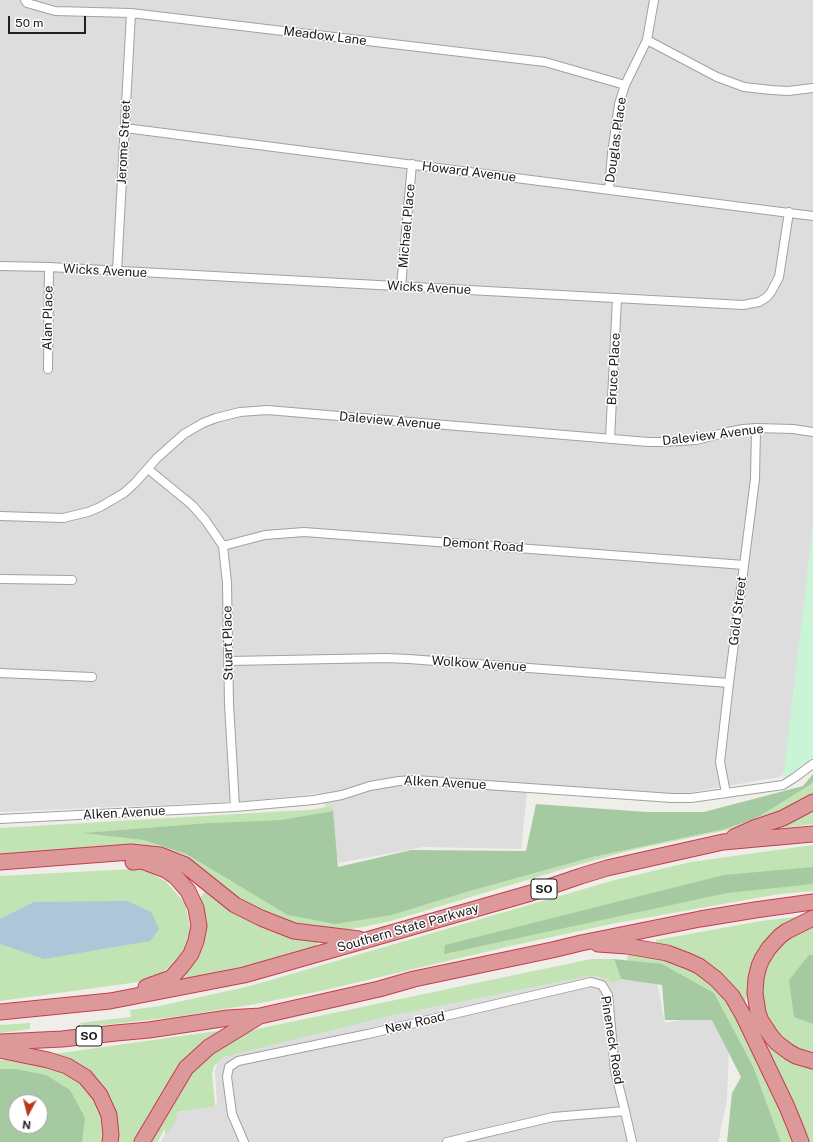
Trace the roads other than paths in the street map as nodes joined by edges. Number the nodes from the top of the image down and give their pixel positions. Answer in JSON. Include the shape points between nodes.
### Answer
{"nodes":[{"id":1,"x":25,"y":0,"type":"edge"},
{"id":2,"x":654,"y":0,"type":"edge"},
{"id":3,"x":131,"y":13,"type":"junction"},
{"id":4,"x":647,"y":40,"type":"junction"},
{"id":5,"x":625,"y":85,"type":"junction"},
{"id":6,"x":813,"y":88,"type":"edge"},
{"id":7,"x":125,"y":128,"type":"junction"},
{"id":8,"x":412,"y":164,"type":"junction"},
{"id":9,"x":609,"y":190,"type":"junction"},
{"id":10,"x":789,"y":212,"type":"junction"},
{"id":11,"x":813,"y":216,"type":"edge"},
{"id":12,"x":0,"y":266,"type":"edge"},
{"id":13,"x":49,"y":267,"type":"junction"},
{"id":14,"x":117,"y":271,"type":"junction"},
{"id":15,"x":401,"y":287,"type":"junction"},
{"id":16,"x":617,"y":298,"type":"junction"},
{"id":17,"x":48,"y":369,"type":"dead end"},
{"id":18,"x":756,"y":428,"type":"junction"},
{"id":19,"x":813,"y":432,"type":"edge"},
{"id":20,"x":610,"y":439,"type":"junction"},
{"id":21,"x":148,"y":469,"type":"junction"},
{"id":22,"x":0,"y":516,"type":"edge"},
{"id":23,"x":223,"y":546,"type":"junction"},
{"id":24,"x":744,"y":565,"type":"junction"},
{"id":25,"x":0,"y":579,"type":"edge"},
{"id":26,"x":72,"y":580,"type":"dead end"},
{"id":27,"x":229,"y":661,"type":"junction"},
{"id":28,"x":0,"y":673,"type":"edge"},
{"id":29,"x":92,"y":677,"type":"dead end"},
{"id":30,"x":729,"y":684,"type":"junction"},
{"id":31,"x":813,"y":764,"type":"edge"},
{"id":32,"x":726,"y":793,"type":"junction"},
{"id":33,"x":813,"y":802,"type":"edge"},
{"id":34,"x":235,"y":807,"type":"junction"},
{"id":35,"x":0,"y":819,"type":"edge"},
{"id":36,"x":813,"y":834,"type":"edge"},
{"id":37,"x":723,"y":842,"type":"junction"},
{"id":38,"x":0,"y":862,"type":"edge"},
{"id":39,"x":0,"y":871,"type":"edge"},
{"id":40,"x":813,"y":902,"type":"edge"},
{"id":41,"x":813,"y":918,"type":"edge"},
{"id":42,"x":366,"y":940,"type":"junction"},
{"id":43,"x":581,"y":943,"type":"junction"},
{"id":44,"x":602,"y":985,"type":"joint"},
{"id":45,"x":110,"y":1001,"type":"junction"},
{"id":46,"x":0,"y":1012,"type":"edge"},
{"id":47,"x":260,"y":1016,"type":"junction"},
{"id":48,"x":0,"y":1042,"type":"edge"},
{"id":49,"x":0,"y":1050,"type":"edge"},
{"id":50,"x":813,"y":1061,"type":"edge"},
{"id":51,"x":625,"y":1111,"type":"junction"},
{"id":52,"x":110,"y":1142,"type":"edge"},
{"id":53,"x":142,"y":1142,"type":"edge"},
{"id":54,"x":244,"y":1142,"type":"edge"},
{"id":55,"x":447,"y":1142,"type":"edge"},
{"id":56,"x":632,"y":1142,"type":"edge"},
{"id":57,"x":800,"y":1142,"type":"edge"}],
"edges":[{"from":1,"to":3,"type":"street","name":"Meadow Lane","via":[[27,3],[55,11]]},
{"from":2,"to":4,"type":"street","name":"Douglas Place"},
{"from":3,"to":5,"type":"street","name":"Meadow Lane","via":[[546,62]]},
{"from":3,"to":7,"type":"street","name":"Jerome Street"},
{"from":4,"to":5,"type":"street","name":"Douglas Place"},
{"from":4,"to":6,"type":"street","via":[[717,77],[744,86],[788,91]]},
{"from":5,"to":9,"type":"street","name":"Douglas Place","via":[[619,104]]},
{"from":7,"to":8,"type":"street","name":"Howard Avenue"},
{"from":7,"to":14,"type":"street","name":"Jerome Street"},
{"from":8,"to":9,"type":"street","name":"Howard Avenue"},
{"from":8,"to":15,"type":"street","name":"Michael Place"},
{"from":9,"to":10,"type":"street","name":"Howard Avenue"},
{"from":10,"to":11,"type":"street","name":"Howard Avenue"},
{"from":10,"to":16,"type":"street","name":"Wicks Avenue","via":[[780,277],[767,297],[759,302],[743,305]]},
{"from":12,"to":13,"type":"street","name":"Wicks Avenue"},
{"from":13,"to":14,"type":"street","name":"Wicks Avenue"},
{"from":13,"to":17,"type":"street","name":"Alan Place"},
{"from":14,"to":15,"type":"street","name":"Wicks Avenue"},
{"from":15,"to":16,"type":"street","name":"Wicks Avenue"},
{"from":16,"to":20,"type":"street","name":"Bruce Place"},
{"from":18,"to":19,"type":"street","name":"Daleview Avenue"},
{"from":18,"to":20,"type":"street","name":"Daleview Avenue","via":[[681,442]]},
{"from":18,"to":24,"type":"street","name":"Gold Street","via":[[756,479]]},
{"from":20,"to":21,"type":"street","name":"Daleview Avenue","via":[[255,411],[226,415],[202,423],[176,440]]},
{"from":21,"to":22,"type":"street","name":"Daleview Avenue","via":[[124,493],[88,512],[63,518]]},
{"from":21,"to":23,"type":"street","name":"Stuart Place","via":[[192,505]]},
{"from":23,"to":24,"type":"street","name":"Demont Road","via":[[265,535],[304,532]]},
{"from":23,"to":27,"type":"street","name":"Stuart Place","via":[[227,583]]},
{"from":24,"to":30,"type":"street","name":"Gold Street"},
{"from":25,"to":26,"type":"street"},
{"from":27,"to":30,"type":"street","name":"Wolkow Avenue","via":[[409,659]]},
{"from":27,"to":34,"type":"street","name":"Stuart Place"},
{"from":28,"to":29,"type":"street"},
{"from":30,"to":32,"type":"street","name":"Gold Street","via":[[720,762]]},
{"from":31,"to":32,"type":"street","name":"Alken Avenue","via":[[783,785]]},
{"from":32,"to":34,"type":"street","name":"Alken Avenue","via":[[672,798],[415,780],[370,786],[314,800]]},
{"from":33,"to":37,"type":"highway","via":[[783,818]]},
{"from":34,"to":35,"type":"street","name":"Alken Avenue"},
{"from":36,"to":37,"type":"highway","name":"Southern State Parkway","number":"SO"},
{"from":37,"to":42,"type":"highway","name":"Southern State Parkway","number":"SO","via":[[607,868],[531,893]]},
{"from":38,"to":42,"type":"highway","via":[[131,852],[160,855],[185,865],[236,905],[260,918],[294,931]]},
{"from":39,"to":45,"type":"highway","via":[[142,861],[166,870],[188,891],[196,908],[199,926],[191,954],[171,978]]},
{"from":40,"to":43,"type":"highway","number":"SO","via":[[700,919]]},
{"from":41,"to":50,"type":"highway","via":[[787,932],[769,948],[759,966],[755,993],[758,1013],[771,1036],[789,1052]]},
{"from":42,"to":45,"type":"highway","name":"Southern State Parkway","number":"SO","via":[[244,975]]},
{"from":43,"to":47,"type":"highway","number":"SO"},
{"from":43,"to":57,"type":"highway","via":[[626,946],[667,953],[699,966],[716,979],[732,996],[744,1015],[787,1107]]},
{"from":44,"to":51,"type":"street","name":"Pineneck Road","via":[[608,996],[615,1071]]},
{"from":44,"to":54,"type":"street","name":"New Road","via":[[591,982],[368,1034],[238,1061],[229,1067],[227,1077],[232,1114]]},
{"from":45,"to":46,"type":"highway","name":"Southern State Parkway","number":"SO"},
{"from":47,"to":48,"type":"highway","number":"SO","via":[[62,1039]]},
{"from":47,"to":53,"type":"highway","via":[[209,1047],[186,1068]]},
{"from":49,"to":52,"type":"highway","via":[[67,1066],[85,1077],[100,1095],[108,1115]]},
{"from":51,"to":55,"type":"street","via":[[553,1117]]},
{"from":51,"to":56,"type":"street","name":"Pineneck Road"}]}
